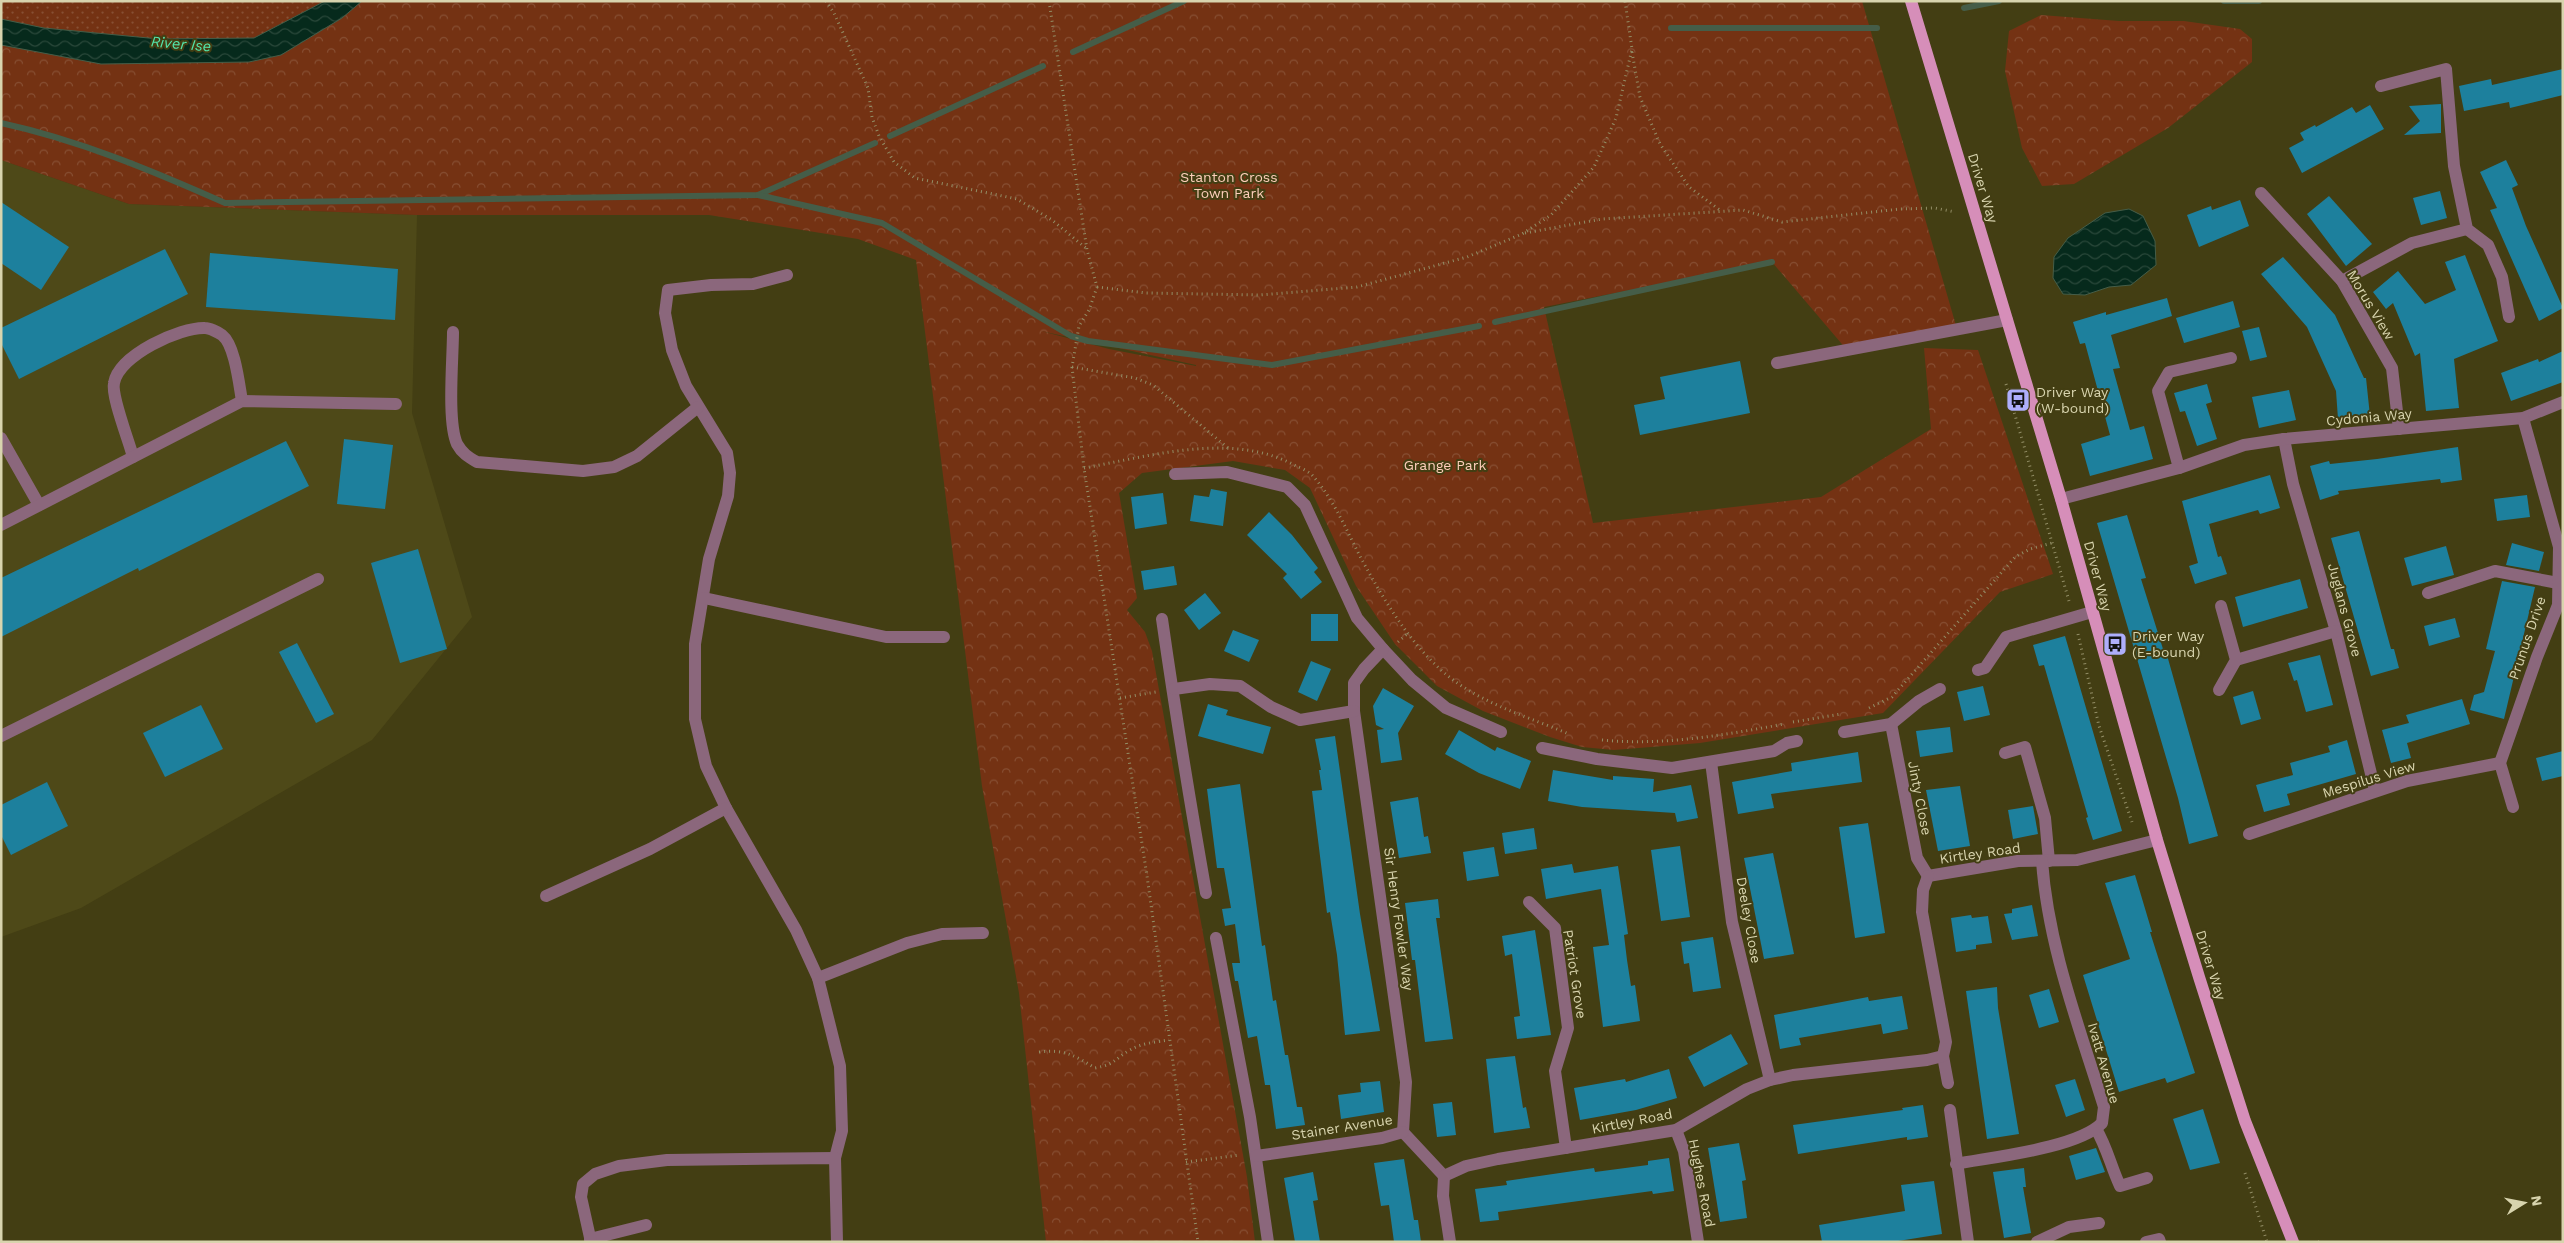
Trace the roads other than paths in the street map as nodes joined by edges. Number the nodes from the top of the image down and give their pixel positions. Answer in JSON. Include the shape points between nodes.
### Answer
{"nodes":[{"id":1,"x":1911,"y":1,"type":"edge"},
{"id":2,"x":2381,"y":86,"type":"dead end"},
{"id":3,"x":2261,"y":192,"type":"dead end"},
{"id":4,"x":2467,"y":229,"type":"junction"},
{"id":5,"x":787,"y":275,"type":"dead end"},
{"id":6,"x":2342,"y":281,"type":"junction"},
{"id":7,"x":2509,"y":317,"type":"dead end"},
{"id":8,"x":2007,"y":320,"type":"junction"},
{"id":9,"x":453,"y":332,"type":"dead end"},
{"id":10,"x":2232,"y":358,"type":"dead end"},
{"id":11,"x":1777,"y":363,"type":"dead end"},
{"id":12,"x":242,"y":400,"type":"junction"},
{"id":13,"x":2563,"y":402,"type":"edge"},
{"id":14,"x":396,"y":404,"type":"dead end"},
{"id":15,"x":698,"y":407,"type":"junction"},
{"id":16,"x":2523,"y":418,"type":"junction"},
{"id":17,"x":2399,"y":429,"type":"junction"},
{"id":18,"x":1,"y":438,"type":"edge"},
{"id":19,"x":2284,"y":439,"type":"junction"},
{"id":20,"x":134,"y":456,"type":"junction"},
{"id":21,"x":2179,"y":468,"type":"junction"},
{"id":22,"x":1175,"y":474,"type":"dead end"},
{"id":23,"x":2061,"y":499,"type":"junction"},
{"id":24,"x":39,"y":505,"type":"junction"},
{"id":25,"x":1,"y":525,"type":"edge"},
{"id":26,"x":318,"y":579,"type":"dead end"},
{"id":27,"x":2558,"y":583,"type":"junction"},
{"id":28,"x":2428,"y":593,"type":"dead end"},
{"id":29,"x":704,"y":598,"type":"junction"},
{"id":30,"x":2221,"y":606,"type":"dead end"},
{"id":31,"x":2560,"y":606,"type":"edge"},
{"id":32,"x":2092,"y":612,"type":"junction"},
{"id":33,"x":1162,"y":619,"type":"dead end"},
{"id":34,"x":2336,"y":631,"type":"junction"},
{"id":35,"x":944,"y":637,"type":"dead end"},
{"id":36,"x":1383,"y":649,"type":"junction"},
{"id":37,"x":2236,"y":660,"type":"junction"},
{"id":38,"x":1978,"y":670,"type":"dead end"},
{"id":39,"x":1174,"y":689,"type":"junction"},
{"id":40,"x":1940,"y":689,"type":"dead end"},
{"id":41,"x":2219,"y":690,"type":"dead end"},
{"id":42,"x":1354,"y":711,"type":"junction"},
{"id":43,"x":1891,"y":724,"type":"junction"},
{"id":44,"x":1501,"y":732,"type":"dead end"},
{"id":45,"x":1844,"y":732,"type":"dead end"},
{"id":46,"x":1,"y":736,"type":"edge"},
{"id":47,"x":1797,"y":741,"type":"dead end"},
{"id":48,"x":1542,"y":748,"type":"dead end"},
{"id":49,"x":2005,"y":753,"type":"dead end"},
{"id":50,"x":1711,"y":762,"type":"junction"},
{"id":51,"x":2500,"y":763,"type":"junction"},
{"id":52,"x":2375,"y":790,"type":"junction"},
{"id":53,"x":2513,"y":807,"type":"dead end"},
{"id":54,"x":726,"y":808,"type":"junction"},
{"id":55,"x":2249,"y":834,"type":"dead end"},
{"id":56,"x":2157,"y":840,"type":"junction"},
{"id":57,"x":2046,"y":861,"type":"junction"},
{"id":58,"x":1928,"y":876,"type":"junction"},
{"id":59,"x":1206,"y":893,"type":"dead end"},
{"id":60,"x":546,"y":896,"type":"dead end"},
{"id":61,"x":1529,"y":902,"type":"dead end"},
{"id":62,"x":983,"y":933,"type":"dead end"},
{"id":63,"x":1216,"y":938,"type":"dead end"},
{"id":64,"x":818,"y":978,"type":"junction"},
{"id":65,"x":1944,"y":1056,"type":"junction"},
{"id":66,"x":1770,"y":1080,"type":"junction"},
{"id":67,"x":1948,"y":1083,"type":"dead end"},
{"id":68,"x":1950,"y":1110,"type":"dead end"},
{"id":69,"x":2096,"y":1129,"type":"junction"},
{"id":70,"x":1676,"y":1130,"type":"junction"},
{"id":71,"x":1403,"y":1132,"type":"junction"},
{"id":72,"x":1566,"y":1148,"type":"junction"},
{"id":73,"x":1255,"y":1155,"type":"junction"},
{"id":74,"x":835,"y":1158,"type":"junction"},
{"id":75,"x":1956,"y":1164,"type":"junction"},
{"id":76,"x":1444,"y":1176,"type":"junction"},
{"id":77,"x":2147,"y":1178,"type":"dead end"},
{"id":78,"x":2099,"y":1223,"type":"dead end"},
{"id":79,"x":646,"y":1226,"type":"dead end"},
{"id":80,"x":591,"y":1240,"type":"edge"},
{"id":81,"x":837,"y":1242,"type":"edge"},
{"id":82,"x":1268,"y":1242,"type":"edge"},
{"id":83,"x":1450,"y":1242,"type":"edge"},
{"id":84,"x":1698,"y":1242,"type":"edge"},
{"id":85,"x":1968,"y":1242,"type":"edge"},
{"id":86,"x":2037,"y":1242,"type":"edge"},
{"id":87,"x":2146,"y":1242,"type":"edge"},
{"id":88,"x":2160,"y":1242,"type":"edge"},
{"id":89,"x":2293,"y":1242,"type":"edge"}],
"edges":[{"from":1,"to":8,"type":"main road","name":"Driver Way"},
{"from":2,"to":4,"type":"street","via":[[2446,69],[2454,166]]},
{"from":3,"to":6,"type":"street","name":"Morus View"},
{"from":4,"to":6,"type":"street","via":[[2412,243]]},
{"from":4,"to":7,"type":"street","via":[[2488,245],[2502,276]]},
{"from":5,"to":15,"type":"street","via":[[753,284],[668,290],[665,313],[672,350]]},
{"from":6,"to":17,"type":"street","name":"Morus View","via":[[2392,368]]},
{"from":8,"to":11,"type":"street"},
{"from":8,"to":23,"type":"main road","name":"Driver Way"},
{"from":9,"to":15,"type":"street","via":[[453,424],[457,443],[465,456],[477,462],[583,471],[614,467],[637,456]]},
{"from":10,"to":21,"type":"street","via":[[2169,372],[2158,391]]},
{"from":12,"to":14,"type":"street"},
{"from":12,"to":20,"type":"street"},
{"from":12,"to":20,"type":"street","via":[[230,346],[223,336],[206,328],[193,329],[144,348],[120,368],[113,383]]},
{"from":13,"to":16,"type":"street","name":"Cydonia Way"},
{"from":15,"to":29,"type":"street","via":[[727,453],[730,473],[728,496],[709,559]]},
{"from":16,"to":17,"type":"street","name":"Cydonia Way"},
{"from":16,"to":27,"type":"street","name":"Prunus Drive","via":[[2559,547]]},
{"from":17,"to":19,"type":"street","name":"Cydonia Way"},
{"from":18,"to":24,"type":"street"},
{"from":19,"to":21,"type":"street","name":"Cydonia Way","via":[[2244,445]]},
{"from":19,"to":34,"type":"street","name":"Juglans Grove","via":[[2293,484]]},
{"from":20,"to":24,"type":"street"},
{"from":21,"to":23,"type":"street","name":"Cydonia Way"},
{"from":22,"to":36,"type":"street","via":[[1227,472],[1287,486],[1305,505],[1357,618]]},
{"from":23,"to":32,"type":"main road","name":"Driver Way"},
{"from":24,"to":25,"type":"street"},
{"from":26,"to":46,"type":"street"},
{"from":27,"to":28,"type":"street","via":[[2495,571]]},
{"from":27,"to":31,"type":"street","name":"Prunus Drive"},
{"from":29,"to":35,"type":"street","via":[[886,637]]},
{"from":29,"to":54,"type":"street","via":[[695,644],[695,719],[706,766]]},
{"from":30,"to":37,"type":"street"},
{"from":31,"to":51,"type":"street","name":"Prunus Drive","via":[[2536,657]]},
{"from":32,"to":38,"type":"street","via":[[2006,637],[1986,668]]},
{"from":32,"to":56,"type":"main road","name":"Driver Way"},
{"from":33,"to":39,"type":"street"},
{"from":34,"to":37,"type":"street"},
{"from":34,"to":52,"type":"street","name":"Juglans Grove"},
{"from":36,"to":42,"type":"street","name":"Sir Henry Fowler Way","via":[[1354,683]]},
{"from":36,"to":44,"type":"street","via":[[1412,680],[1446,708]]},
{"from":37,"to":41,"type":"street"},
{"from":39,"to":42,"type":"street","via":[[1210,684],[1240,686],[1271,707],[1300,720]]},
{"from":39,"to":59,"type":"street","via":[[1181,753]]},
{"from":40,"to":43,"type":"street"},
{"from":42,"to":71,"type":"street","name":"Sir Henry Fowler Way","via":[[1406,1082]]},
{"from":43,"to":45,"type":"street"},
{"from":43,"to":58,"type":"street","name":"Jinty Close","via":[[1917,858]]},
{"from":47,"to":50,"type":"street","via":[[1774,751]]},
{"from":48,"to":50,"type":"street","via":[[1597,760],[1672,768]]},
{"from":49,"to":57,"type":"street","name":"Ivatt Avenue","via":[[2025,747],[2045,818]]},
{"from":50,"to":66,"type":"street","name":"Deeley Close","via":[[1732,922]]},
{"from":51,"to":52,"type":"street","name":"Mespilus View"},
{"from":51,"to":53,"type":"street"},
{"from":52,"to":55,"type":"street","name":"Mespilus View"},
{"from":54,"to":60,"type":"street","via":[[650,849]]},
{"from":54,"to":64,"type":"street","via":[[796,930]]},
{"from":56,"to":57,"type":"street","name":"Kirtley Road","via":[[2077,860]]},
{"from":56,"to":89,"type":"main road","name":"Driver Way","via":[[2245,1121]]},
{"from":57,"to":58,"type":"street","name":"Kirtley Road","via":[[2018,860]]},
{"from":57,"to":69,"type":"street","name":"Ivatt Avenue","via":[[2045,898],[2057,955],[2104,1107],[2102,1122]]},
{"from":58,"to":65,"type":"street","name":"Kirtley Road","via":[[1923,890],[1922,912],[1946,1042]]},
{"from":61,"to":72,"type":"street","name":"Patriot Grove","via":[[1555,928],[1568,1028],[1555,1070]]},
{"from":62,"to":64,"type":"street","via":[[942,934],[908,943]]},
{"from":63,"to":73,"type":"street"},
{"from":64,"to":74,"type":"street","via":[[840,1066],[842,1131]]},
{"from":65,"to":66,"type":"street","name":"Kirtley Road"},
{"from":65,"to":67,"type":"street","name":"Kirtley Road"},
{"from":66,"to":70,"type":"street","name":"Kirtley Road","via":[[1747,1089]]},
{"from":68,"to":75,"type":"street"},
{"from":69,"to":75,"type":"street","via":[[2085,1136],[2033,1149]]},
{"from":69,"to":77,"type":"street","via":[[2120,1186]]},
{"from":70,"to":72,"type":"street","name":"Kirtley Road"},
{"from":70,"to":84,"type":"street","name":"Hughes Road","via":[[1684,1151]]},
{"from":71,"to":73,"type":"street","name":"Stainer Avenue","via":[[1382,1138]]},
{"from":71,"to":76,"type":"street","name":"Stainer Avenue"},
{"from":72,"to":76,"type":"street","name":"Kirtley Road","via":[[1466,1166]]},
{"from":73,"to":82,"type":"street"},
{"from":74,"to":80,"type":"street","via":[[668,1160],[619,1166],[594,1174],[583,1184],[581,1197]]},
{"from":74,"to":81,"type":"street"},
{"from":75,"to":85,"type":"street"},
{"from":76,"to":83,"type":"street","via":[[1443,1196]]},
{"from":78,"to":86,"type":"street","via":[[2069,1227]]},
{"from":79,"to":80,"type":"street"},
{"from":87,"to":88,"type":"street","via":[[2159,1239]]}]}
